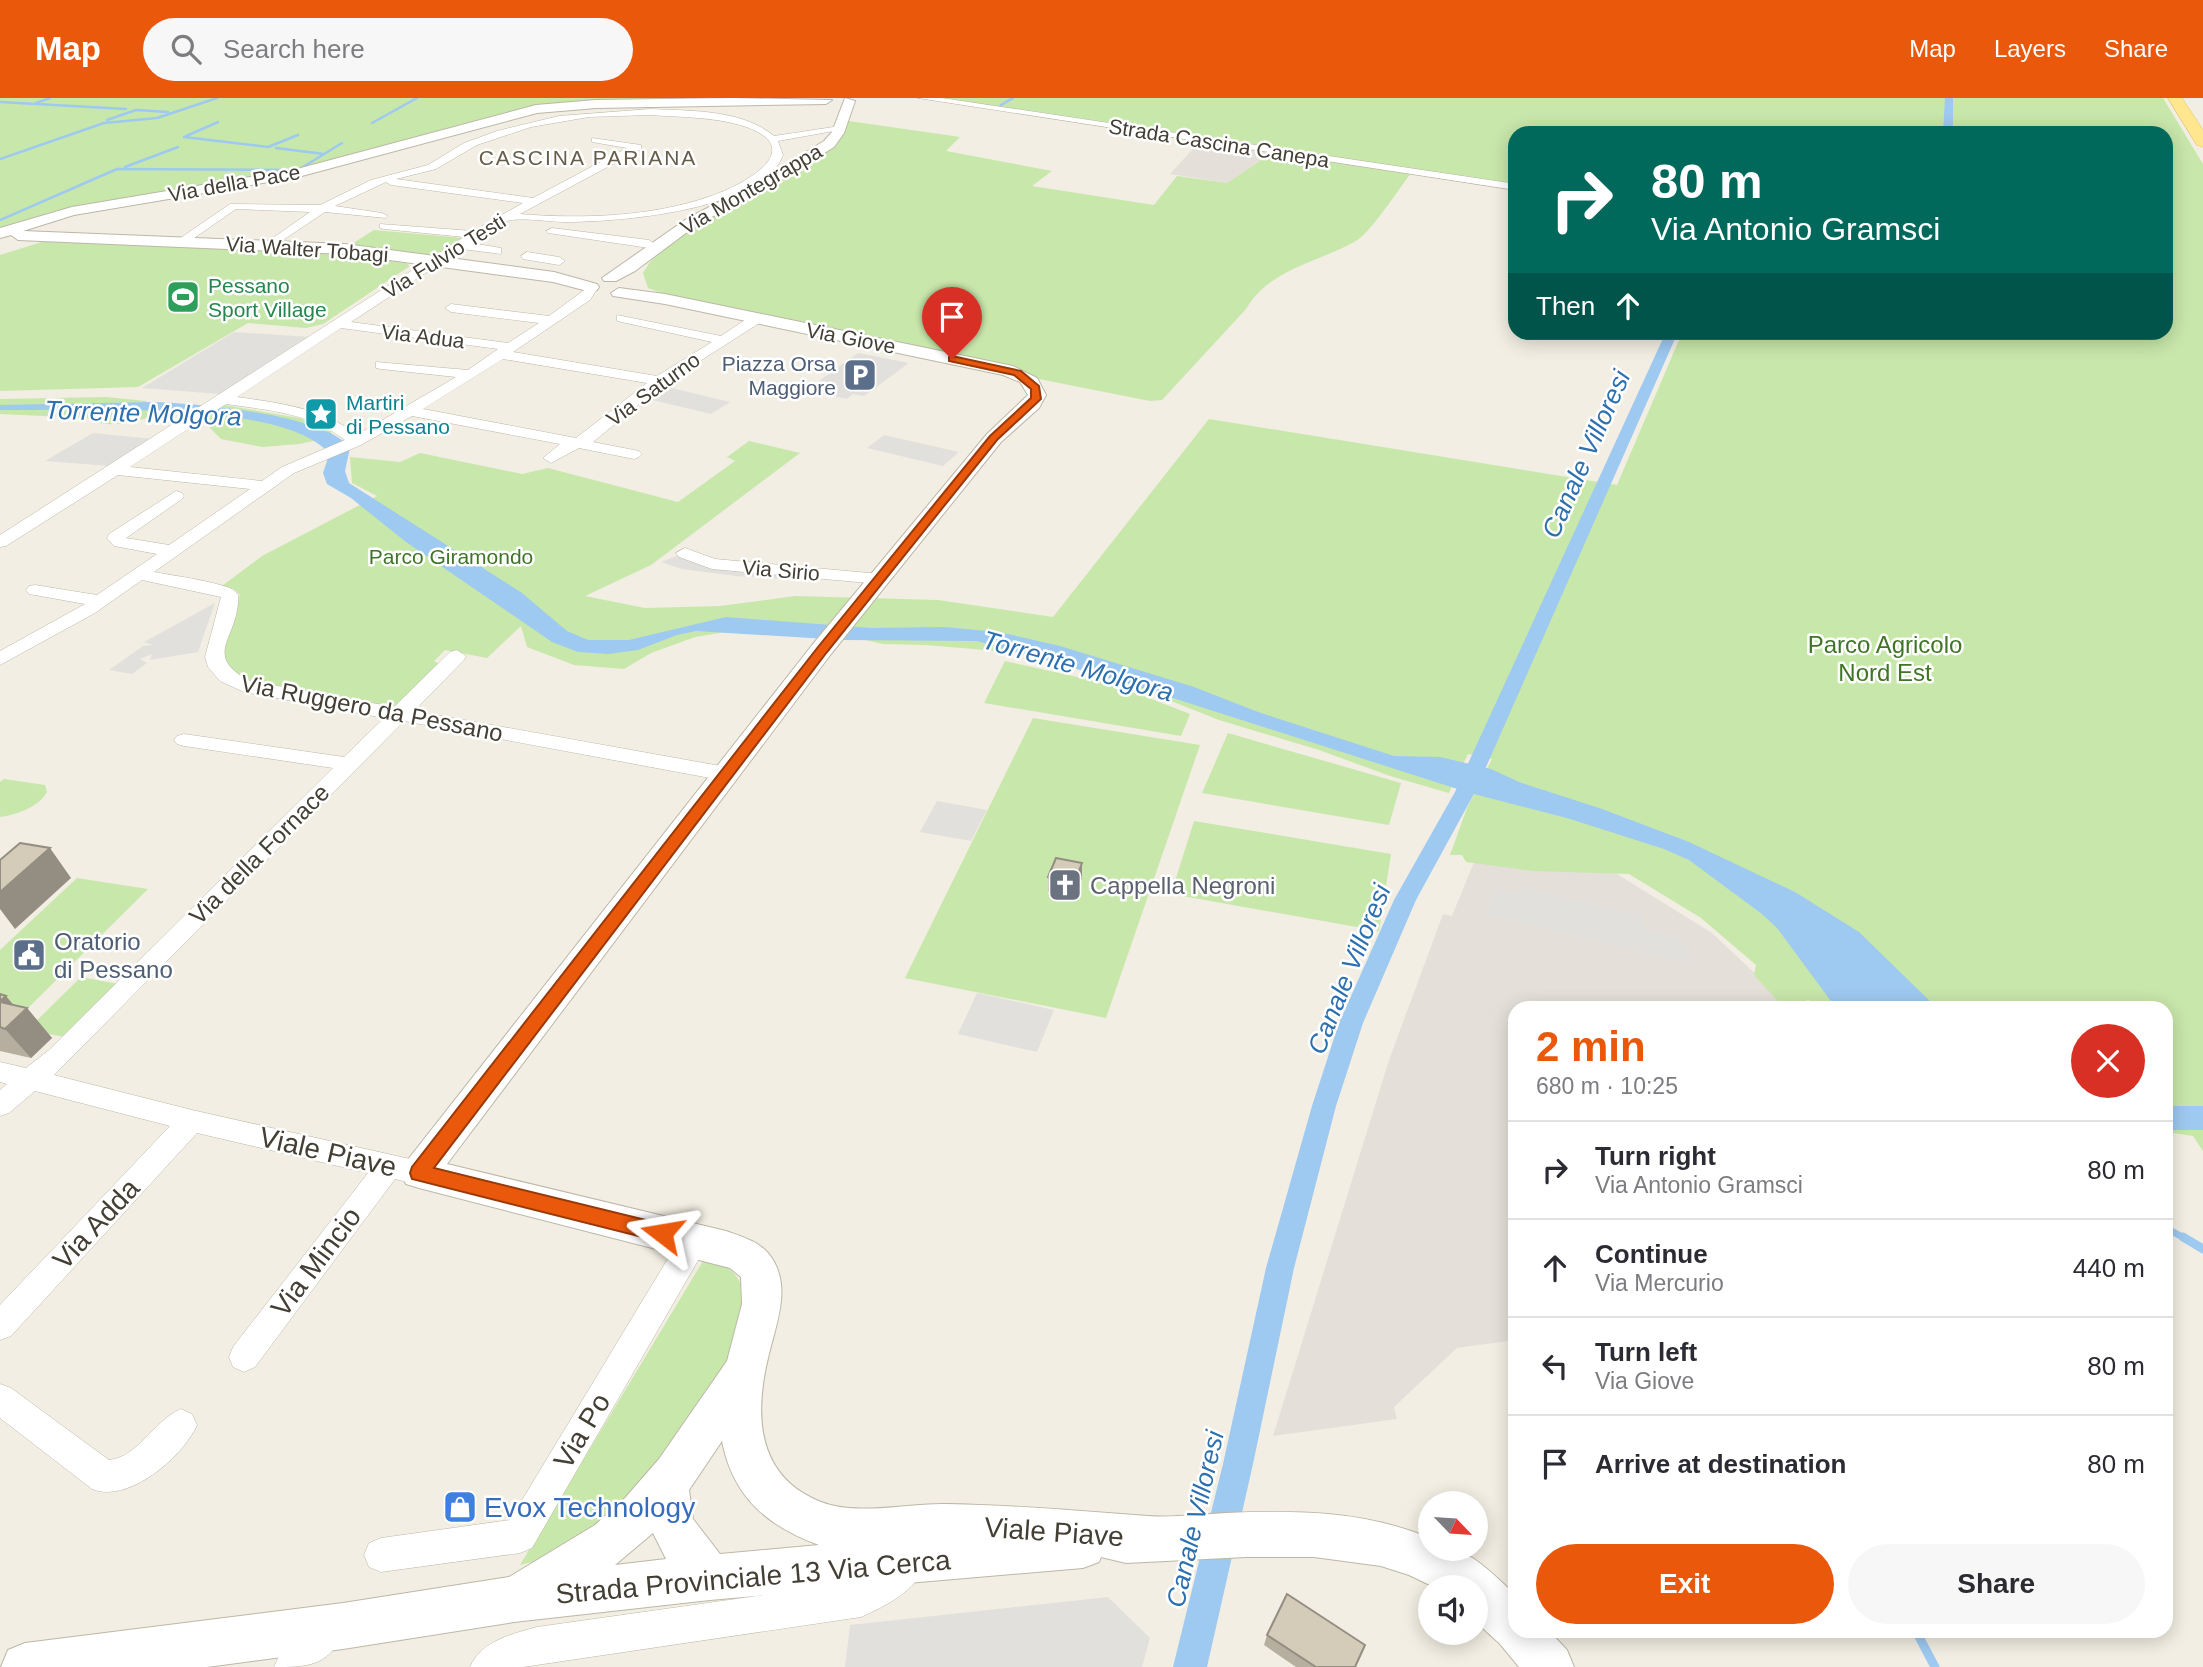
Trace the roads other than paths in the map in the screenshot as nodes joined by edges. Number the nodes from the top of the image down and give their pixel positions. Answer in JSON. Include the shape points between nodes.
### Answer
{"nodes":[{"id":1,"x":923,"y":98,"type":"edge"},
{"id":2,"x":2175,"y":98,"type":"edge"},
{"id":3,"x":790,"y":99,"type":"edge"},
{"id":4,"x":827,"y":100,"type":"edge"},
{"id":5,"x":852,"y":103,"type":"edge"},
{"id":6,"x":840,"y":129,"type":"junction"},
{"id":7,"x":428,"y":138,"type":"junction"},
{"id":8,"x":772,"y":139,"type":"junction"},
{"id":9,"x":588,"y":140,"type":"dead end"},
{"id":10,"x":2203,"y":142,"type":"edge"},
{"id":11,"x":471,"y":144,"type":"junction"},
{"id":12,"x":379,"y":180,"type":"junction"},
{"id":13,"x":1508,"y":186,"type":"edge"},
{"id":14,"x":533,"y":201,"type":"junction"},
{"id":15,"x":323,"y":209,"type":"junction"},
{"id":16,"x":648,"y":213,"type":"junction"},
{"id":17,"x":505,"y":216,"type":"junction"},
{"id":18,"x":582,"y":219,"type":"junction"},
{"id":19,"x":685,"y":227,"type":"junction"},
{"id":20,"x":538,"y":229,"type":"dead end"},
{"id":21,"x":570,"y":233,"type":"junction"},
{"id":22,"x":474,"y":235,"type":"junction"},
{"id":23,"x":10,"y":238,"type":"edge"},
{"id":24,"x":183,"y":241,"type":"junction"},
{"id":25,"x":271,"y":244,"type":"junction"},
{"id":26,"x":459,"y":245,"type":"junction"},
{"id":27,"x":496,"y":251,"type":"dead end"},
{"id":28,"x":646,"y":251,"type":"junction"},
{"id":29,"x":527,"y":256,"type":"dead end"},
{"id":30,"x":543,"y":258,"type":"junction"},
{"id":31,"x":435,"y":261,"type":"junction"},
{"id":32,"x":556,"y":269,"type":"junction"},
{"id":33,"x":517,"y":272,"type":"junction"},
{"id":34,"x":638,"y":283,"type":"junction"},
{"id":35,"x":605,"y":287,"type":"junction"},
{"id":36,"x":665,"y":299,"type":"junction"},
{"id":37,"x":451,"y":308,"type":"dead end"},
{"id":38,"x":553,"y":318,"type":"junction"},
{"id":39,"x":622,"y":318,"type":"dead end"},
{"id":40,"x":756,"y":319,"type":"junction"},
{"id":41,"x":337,"y":324,"type":"junction"},
{"id":42,"x":723,"y":340,"type":"junction"},
{"id":43,"x":505,"y":351,"type":"junction"},
{"id":44,"x":381,"y":365,"type":"dead end"},
{"id":45,"x":469,"y":374,"type":"junction"},
{"id":46,"x":659,"y":381,"type":"junction"},
{"id":47,"x":218,"y":401,"type":"junction"},
{"id":48,"x":410,"y":411,"type":"junction"},
{"id":49,"x":187,"y":422,"type":"joint"},
{"id":50,"x":356,"y":442,"type":"junction"},
{"id":51,"x":582,"y":442,"type":"junction"},
{"id":52,"x":634,"y":454,"type":"dead end"},
{"id":53,"x":319,"y":455,"type":"joint"},
{"id":54,"x":551,"y":458,"type":"dead end"},
{"id":55,"x":115,"y":470,"type":"junction"},
{"id":56,"x":266,"y":486,"type":"junction"},
{"id":57,"x":176,"y":496,"type":"dead end"},
{"id":58,"x":0,"y":542,"type":"edge"},
{"id":59,"x":172,"y":551,"type":"junction"},
{"id":60,"x":685,"y":554,"type":"dead end"},
{"id":61,"x":139,"y":574,"type":"junction"},
{"id":62,"x":880,"y":579,"type":"junction"},
{"id":63,"x":34,"y":590,"type":"dead end"},
{"id":64,"x":100,"y":601,"type":"junction"},
{"id":65,"x":457,"y":656,"type":"dead end"},
{"id":66,"x":0,"y":659,"type":"edge"},
{"id":67,"x":397,"y":715,"type":"junction"},
{"id":68,"x":184,"y":740,"type":"dead end"},
{"id":69,"x":348,"y":764,"type":"junction"},
{"id":70,"x":713,"y":772,"type":"junction"},
{"id":71,"x":0,"y":1072,"type":"edge"},
{"id":72,"x":29,"y":1079,"type":"junction"},
{"id":73,"x":0,"y":1105,"type":"edge"},
{"id":74,"x":192,"y":1121,"type":"junction"},
{"id":75,"x":404,"y":1169,"type":"junction"},
{"id":76,"x":694,"y":1241,"type":"junction"},
{"id":77,"x":0,"y":1326,"type":"edge"},
{"id":78,"x":244,"y":1357,"type":"dead end"},
{"id":79,"x":746,"y":1367,"type":"junction"},
{"id":80,"x":0,"y":1399,"type":"edge"},
{"id":81,"x":181,"y":1425,"type":"dead end"},
{"id":82,"x":667,"y":1483,"type":"junction"},
{"id":83,"x":1146,"y":1538,"type":"junction"},
{"id":84,"x":381,"y":1555,"type":"dead end"},
{"id":85,"x":914,"y":1562,"type":"junction"},
{"id":86,"x":1454,"y":1575,"type":"edge"},
{"id":87,"x":709,"y":1577,"type":"junction"},
{"id":88,"x":514,"y":1600,"type":"junction"},
{"id":89,"x":1488,"y":1603,"type":"edge"},
{"id":90,"x":1508,"y":1624,"type":"edge"},
{"id":91,"x":343,"y":1626,"type":"junction"},
{"id":92,"x":24,"y":1667,"type":"edge"},
{"id":93,"x":292,"y":1667,"type":"edge"},
{"id":94,"x":488,"y":1667,"type":"edge"}],
"edges":[{"from":1,"to":13,"type":"street","name":"Strada Cascina Canepa"},
{"from":2,"to":10,"type":"main road"},
{"from":3,"to":4,"type":"street","name":"Via della Pace"},
{"from":3,"to":7,"type":"street","name":"Via della Pace","via":[[552,107]]},
{"from":4,"to":5,"type":"street","name":"Via Montegrappa"},
{"from":5,"to":6,"type":"street","name":"Via Montegrappa"},
{"from":6,"to":8,"type":"street"},
{"from":6,"to":19,"type":"street","name":"Via Montegrappa","via":[[829,144],[775,179]]},
{"from":7,"to":11,"type":"street","name":"Via della Pace"},
{"from":7,"to":23,"type":"street","name":"Via della Pace","via":[[294,174],[83,209],[39,220]]},
{"from":8,"to":11,"type":"street","via":[[754,128],[722,119],[638,113],[556,120]]},
{"from":8,"to":16,"type":"street","via":[[776,160],[751,182],[706,200]]},
{"from":9,"to":14,"type":"street","name":"Via Fulvio Testi","via":[[637,148]]},
{"from":11,"to":12,"type":"street","via":[[432,167]]},
{"from":12,"to":14,"type":"street"},
{"from":12,"to":15,"type":"street"},
{"from":14,"to":17,"type":"street","name":"Via Fulvio Testi"},
{"from":15,"to":22,"type":"street"},
{"from":15,"to":24,"type":"street","via":[[234,206]]},
{"from":15,"to":25,"type":"street"},
{"from":16,"to":18,"type":"street"},
{"from":16,"to":19,"type":"street","via":[[656,222]]},
{"from":17,"to":18,"type":"street"},
{"from":17,"to":22,"type":"street","name":"Via Fulvio Testi"},
{"from":18,"to":21,"type":"street"},
{"from":19,"to":28,"type":"street","name":"Via Montegrappa"},
{"from":20,"to":21,"type":"street"},
{"from":21,"to":28,"type":"street"},
{"from":22,"to":26,"type":"street","name":"Via Fulvio Testi"},
{"from":23,"to":24,"type":"street","name":"Via Walter Tobagi"},
{"from":24,"to":25,"type":"street","name":"Via Walter Tobagi"},
{"from":25,"to":31,"type":"street","name":"Via Walter Tobagi"},
{"from":26,"to":27,"type":"street"},
{"from":26,"to":31,"type":"street","name":"Via Fulvio Testi"},
{"from":28,"to":34,"type":"street","via":[[637,270]]},
{"from":28,"to":35,"type":"street","name":"Via Montegrappa"},
{"from":29,"to":30,"type":"street"},
{"from":30,"to":32,"type":"street"},
{"from":30,"to":33,"type":"street"},
{"from":31,"to":33,"type":"street","name":"Via Walter Tobagi"},
{"from":31,"to":41,"type":"street","name":"Via Fulvio Testi"},
{"from":32,"to":33,"type":"street","name":"Via Walter Tobagi"},
{"from":32,"to":35,"type":"street","name":"Via Walter Tobagi"},
{"from":34,"to":35,"type":"street"},
{"from":34,"to":36,"type":"street","name":"Via Giove"},
{"from":35,"to":36,"type":"street","name":"Via Giove"},
{"from":35,"to":38,"type":"street"},
{"from":35,"to":38,"type":"street"},
{"from":36,"to":40,"type":"street","name":"Via Giove"},
{"from":37,"to":38,"type":"street"},
{"from":38,"to":43,"type":"street"},
{"from":39,"to":42,"type":"street"},
{"from":40,"to":42,"type":"street","name":"Via Saturno"},
{"from":40,"to":62,"type":"street","name":"Via Giove","via":[[1007,370],[1026,377],[1037,392],[1035,401],[993,438]]},
{"from":41,"to":43,"type":"street","name":"Via Adua"},
{"from":41,"to":47,"type":"street","name":"Via Fulvio Testi"},
{"from":42,"to":46,"type":"street","name":"Via Saturno"},
{"from":43,"to":45,"type":"street"},
{"from":43,"to":46,"type":"street","name":"Via Adua"},
{"from":44,"to":45,"type":"street"},
{"from":45,"to":48,"type":"street"},
{"from":46,"to":51,"type":"street","name":"Via Saturno"},
{"from":47,"to":49,"type":"street","name":"Via Fulvio Testi"},
{"from":47,"to":50,"type":"street","via":[[300,412],[340,428]]},
{"from":48,"to":50,"type":"street"},
{"from":48,"to":51,"type":"street"},
{"from":49,"to":55,"type":"street","name":"Via Fulvio Testi"},
{"from":50,"to":53,"type":"street"},
{"from":51,"to":52,"type":"street"},
{"from":51,"to":54,"type":"street","name":"Via Saturno"},
{"from":53,"to":56,"type":"street"},
{"from":55,"to":56,"type":"street"},
{"from":55,"to":58,"type":"street","name":"Via Fulvio Testi"},
{"from":56,"to":59,"type":"street"},
{"from":57,"to":59,"type":"street","via":[[115,538]]},
{"from":59,"to":61,"type":"street"},
{"from":60,"to":62,"type":"street","name":"Via Sirio","via":[[712,564]]},
{"from":61,"to":64,"type":"street"},
{"from":61,"to":67,"type":"street","name":"Via Ruggero da Pessano","via":[[230,595],[215,657],[216,667],[229,679],[252,688]]},
{"from":62,"to":70,"type":"street"},
{"from":63,"to":64,"type":"street"},
{"from":64,"to":66,"type":"street"},
{"from":65,"to":67,"type":"street","name":"Via della Fornace"},
{"from":67,"to":69,"type":"street","name":"Via della Fornace"},
{"from":67,"to":70,"type":"street","name":"Via Ruggero da Pessano"},
{"from":68,"to":69,"type":"street"},
{"from":69,"to":72,"type":"street","name":"Via della Fornace","via":[[58,1057]]},
{"from":70,"to":75,"type":"street"},
{"from":71,"to":72,"type":"street","name":"Viale Piave"},
{"from":72,"to":73,"type":"street","name":"Via della Fornace"},
{"from":72,"to":74,"type":"street","name":"Viale Piave"},
{"from":74,"to":75,"type":"street","name":"Viale Piave"},
{"from":74,"to":77,"type":"street","name":"Via Adda"},
{"from":75,"to":76,"type":"street","name":"Viale Piave"},
{"from":75,"to":78,"type":"street","name":"Via Mincio"},
{"from":76,"to":79,"type":"street","name":"Viale Piave","via":[[741,1254],[758,1269],[761,1303]]},
{"from":76,"to":84,"type":"street","name":"Via Po","via":[[520,1536]]},
{"from":79,"to":82,"type":"street","name":"Viale Piave"},
{"from":79,"to":83,"type":"street","name":"Viale Piave","via":[[742,1430],[749,1464],[775,1499],[799,1514],[854,1531],[916,1526]]},
{"from":80,"to":81,"type":"street","via":[[104,1477],[133,1469]]},
{"from":82,"to":87,"type":"street","via":[[671,1524]]},
{"from":82,"to":88,"type":"street","name":"Viale Piave","via":[[612,1539]]},
{"from":83,"to":85,"type":"street","name":"Strada Provinciale 13 Via Cerca"},
{"from":83,"to":86,"type":"street","name":"Strada Provinciale 13 Via Cerca","via":[[1336,1536],[1385,1543]]},
{"from":85,"to":87,"type":"street","name":"Strada Provinciale 13 Via Cerca"},
{"from":85,"to":94,"type":"street","via":[[861,1599],[537,1645],[512,1652]]},
{"from":87,"to":88,"type":"street","name":"Strada Provinciale 13 Via Cerca"},
{"from":88,"to":91,"type":"street","name":"Strada Provinciale 13 Via Cerca"},
{"from":89,"to":90,"type":"street","name":"Strada Provinciale 13 Via Cerca"},
{"from":91,"to":92,"type":"street","name":"Strada Provinciale 13 Via Cerca"},
{"from":91,"to":93,"type":"street","via":[[316,1640]]}]}
